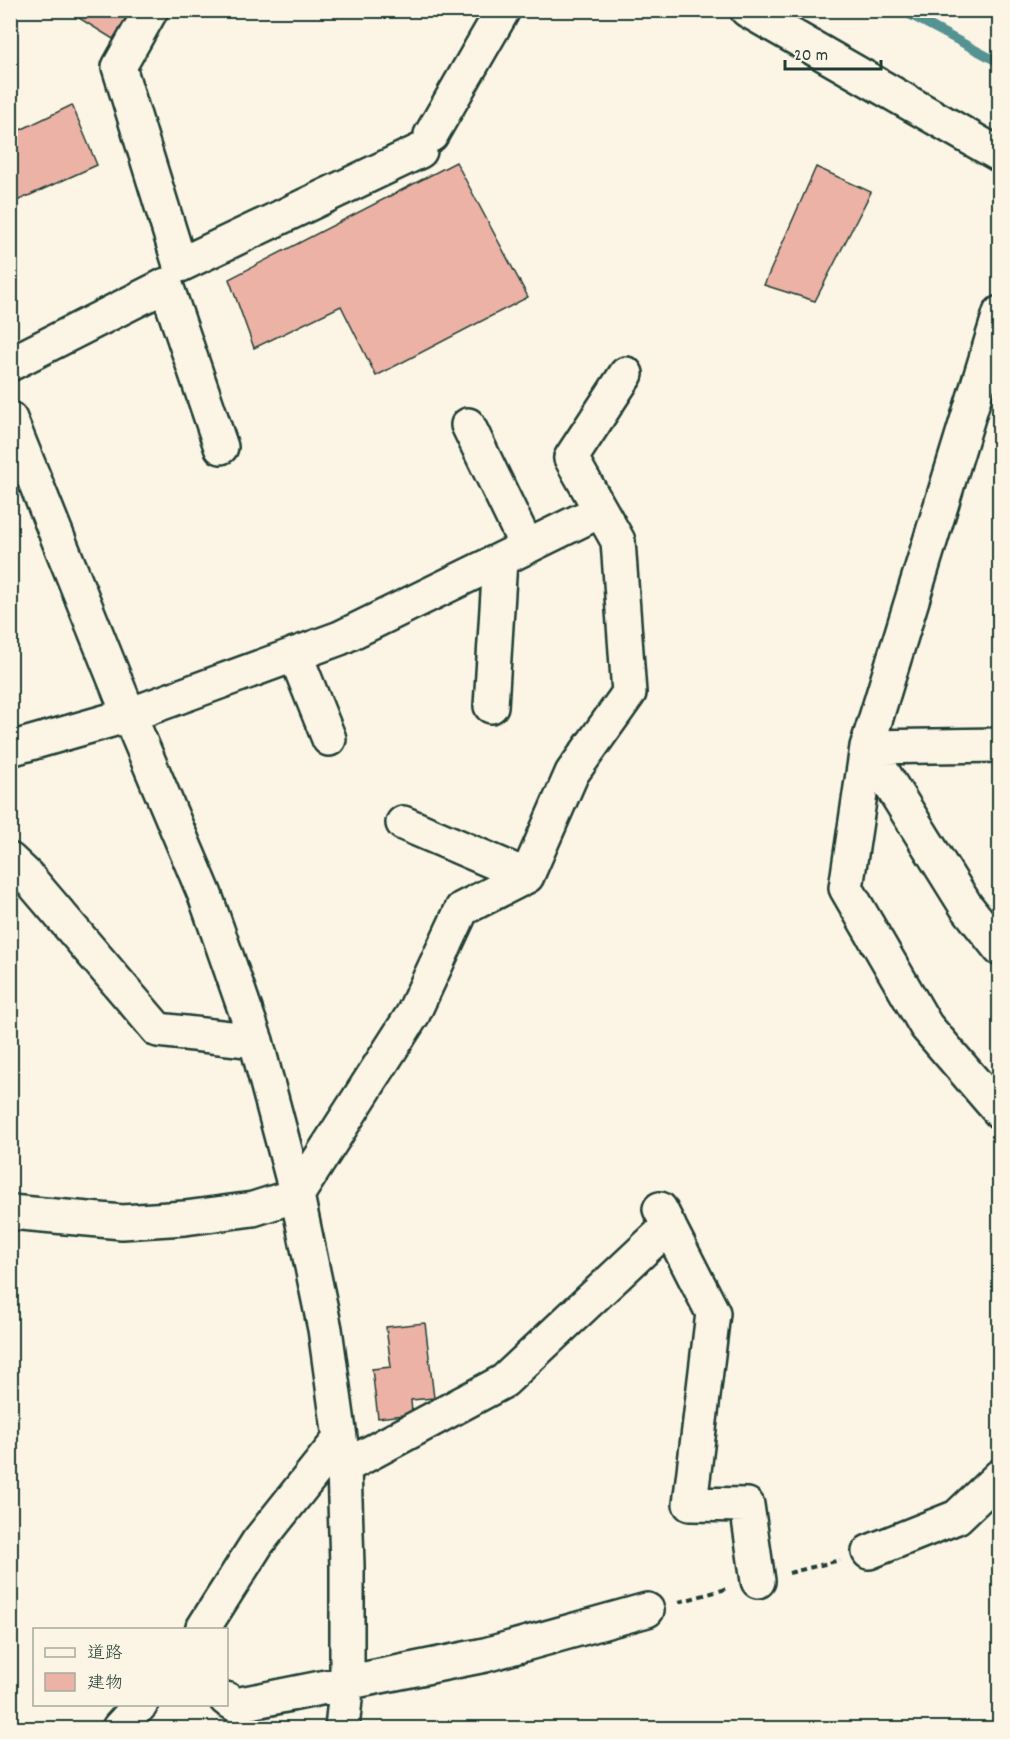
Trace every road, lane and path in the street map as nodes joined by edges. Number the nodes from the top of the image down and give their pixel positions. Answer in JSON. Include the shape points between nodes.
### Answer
{"nodes":[{"id":1,"x":151,"y":10,"type":"edge"},
{"id":2,"x":503,"y":10,"type":"edge"},
{"id":3,"x":747,"y":10,"type":"edge"},
{"id":4,"x":999,"y":155,"type":"edge"},
{"id":5,"x":999,"y":314,"type":"edge"},
{"id":6,"x":10,"y":364,"type":"edge"},
{"id":7,"x":626,"y":374,"type":"dead end"},
{"id":8,"x":10,"y":419,"type":"edge"},
{"id":9,"x":468,"y":425,"type":"dead end"},
{"id":10,"x":221,"y":447,"type":"dead end"},
{"id":11,"x":600,"y":511,"type":"junction"},
{"id":12,"x":514,"y":553,"type":"junction"},
{"id":13,"x":295,"y":654,"type":"junction"},
{"id":14,"x":491,"y":706,"type":"dead end"},
{"id":15,"x":129,"y":715,"type":"junction"},
{"id":16,"x":329,"y":739,"type":"dead end"},
{"id":17,"x":999,"y":745,"type":"edge"},
{"id":18,"x":867,"y":747,"type":"junction"},
{"id":19,"x":10,"y":749,"type":"edge"},
{"id":20,"x":403,"y":823,"type":"dead end"},
{"id":21,"x":10,"y":860,"type":"edge"},
{"id":22,"x":527,"y":876,"type":"junction"},
{"id":23,"x":999,"y":950,"type":"edge"},
{"id":24,"x":256,"y":1041,"type":"junction"},
{"id":25,"x":999,"y":1112,"type":"edge"},
{"id":26,"x":297,"y":1195,"type":"junction"},
{"id":27,"x":10,"y":1212,"type":"edge"},
{"id":28,"x":342,"y":1453,"type":"junction"},
{"id":29,"x":999,"y":1476,"type":"edge"},
{"id":30,"x":869,"y":1552,"type":"dead end"},
{"id":31,"x":758,"y":1581,"type":"dead end"},
{"id":32,"x":647,"y":1610,"type":"dead end"},
{"id":33,"x":203,"y":1628,"type":"edge"},
{"id":34,"x":347,"y":1681,"type":"junction"},
{"id":35,"x":228,"y":1700,"type":"edge"},
{"id":36,"x":139,"y":1706,"type":"edge"},
{"id":37,"x":119,"y":1728,"type":"edge"},
{"id":38,"x":342,"y":1728,"type":"edge"}],
"edges":[{"from":1,"to":2,"type":"street","via":[[119,66],[180,265],[425,143]]},
{"from":3,"to":4,"type":"street"},
{"from":5,"to":18,"type":"street"},
{"from":6,"to":10,"type":"street","via":[[166,285]]},
{"from":7,"to":11,"type":"street","via":[[571,458]]},
{"from":8,"to":15,"type":"street"},
{"from":9,"to":12,"type":"street"},
{"from":11,"to":12,"type":"street"},
{"from":11,"to":22,"type":"street","via":[[618,541],[629,693],[572,773]]},
{"from":12,"to":13,"type":"street","via":[[340,638]]},
{"from":12,"to":14,"type":"street"},
{"from":13,"to":15,"type":"street"},
{"from":13,"to":16,"type":"street"},
{"from":15,"to":19,"type":"street"},
{"from":15,"to":24,"type":"street","via":[[205,895]]},
{"from":17,"to":18,"type":"street"},
{"from":18,"to":23,"type":"street","via":[[966,906]]},
{"from":18,"to":25,"type":"street","via":[[846,888],[926,1026]]},
{"from":20,"to":22,"type":"street"},
{"from":21,"to":24,"type":"street","via":[[158,1030]]},
{"from":22,"to":26,"type":"street","via":[[462,909],[413,1014]]},
{"from":24,"to":26,"type":"street"},
{"from":26,"to":27,"type":"street","via":[[254,1209],[122,1222]]},
{"from":26,"to":28,"type":"street","via":[[325,1329]]},
{"from":28,"to":31,"type":"street","via":[[504,1381],[664,1217],[713,1312],[690,1504],[747,1505]]},
{"from":28,"to":33,"type":"street","via":[[258,1542]]},
{"from":28,"to":34,"type":"street"},
{"from":29,"to":30,"type":"street","via":[[957,1517]]},
{"from":32,"to":34,"type":"street","via":[[485,1655]]},
{"from":34,"to":35,"type":"street","via":[[236,1705]]},
{"from":34,"to":38,"type":"street"},
{"from":36,"to":37,"type":"street"}]}
